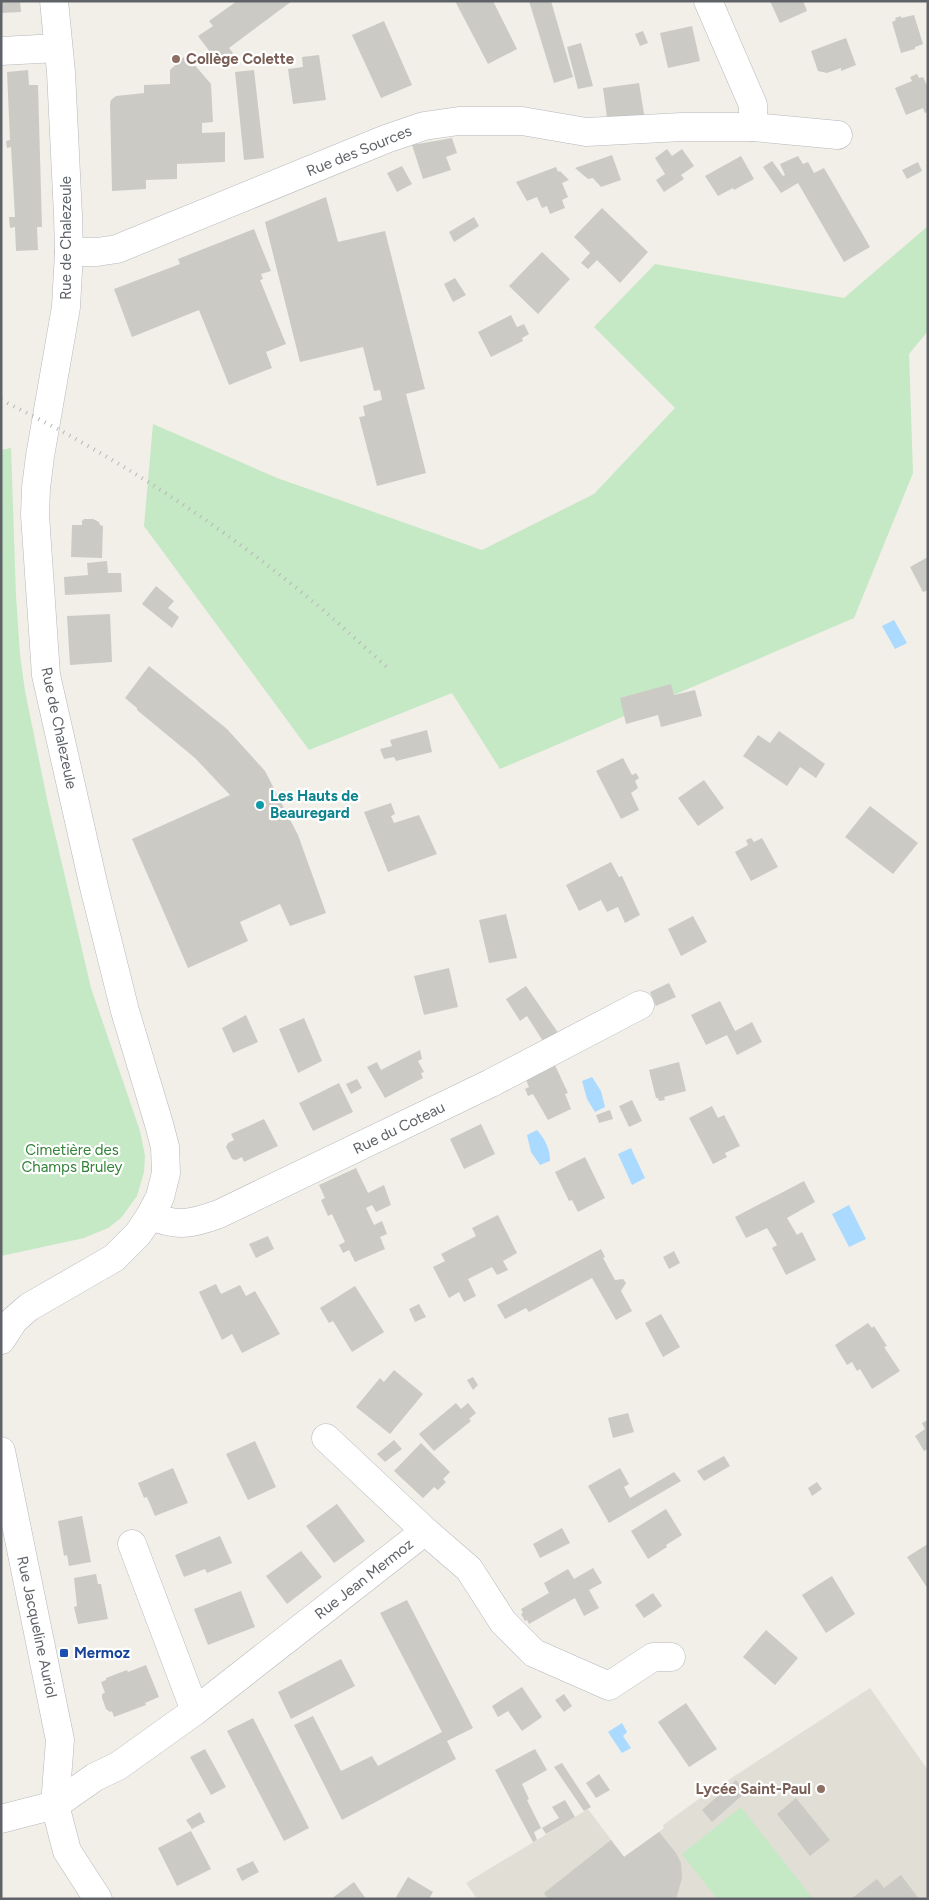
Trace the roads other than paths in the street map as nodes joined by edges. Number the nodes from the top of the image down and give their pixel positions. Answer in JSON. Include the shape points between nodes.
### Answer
{"nodes":[{"id":1,"x":54,"y":1,"type":"edge"},
{"id":2,"x":708,"y":1,"type":"edge"},
{"id":3,"x":58,"y":48,"type":"junction"},
{"id":4,"x":1,"y":51,"type":"edge"},
{"id":5,"x":753,"y":127,"type":"junction"},
{"id":6,"x":838,"y":135,"type":"dead end"},
{"id":7,"x":68,"y":252,"type":"junction"},
{"id":8,"x":640,"y":1005,"type":"dead end"},
{"id":9,"x":150,"y":1216,"type":"junction"},
{"id":10,"x":1,"y":1340,"type":"edge"},
{"id":11,"x":326,"y":1438,"type":"dead end"},
{"id":12,"x":1,"y":1451,"type":"edge"},
{"id":13,"x":425,"y":1531,"type":"junction"},
{"id":14,"x":132,"y":1544,"type":"dead end"},
{"id":15,"x":671,"y":1657,"type":"dead end"},
{"id":16,"x":196,"y":1711,"type":"junction"},
{"id":17,"x":56,"y":1804,"type":"junction"},
{"id":18,"x":1,"y":1818,"type":"edge"},
{"id":19,"x":98,"y":1899,"type":"edge"}],
"edges":[{"from":1,"to":3,"type":"street","name":"Rue de Chalezeule"},
{"from":2,"to":5,"type":"street","via":[[754,105]]},
{"from":3,"to":4,"type":"street"},
{"from":3,"to":7,"type":"street","name":"Rue de Chalezeule"},
{"from":5,"to":6,"type":"street","name":"Rue des Sources"},
{"from":5,"to":7,"type":"street","name":"Rue des Sources","via":[[586,132],[522,122],[459,121],[424,126],[117,249]]},
{"from":7,"to":9,"type":"street","name":"Rue de Chalezeule","via":[[66,307],[40,456],[35,515],[46,675],[113,963],[165,1147],[166,1173],[160,1197]]},
{"from":8,"to":9,"type":"street","name":"Rue du Coteau","via":[[491,1083],[219,1214],[178,1224]]},
{"from":9,"to":10,"type":"street","name":"Rue de Chalezeule","via":[[138,1234],[114,1258],[29,1307],[14,1320]]},
{"from":11,"to":13,"type":"street","name":"Rue Jean Mermoz"},
{"from":12,"to":17,"type":"street","name":"Rue Jacqueline Auriol","via":[[60,1740]]},
{"from":13,"to":15,"type":"street","via":[[469,1570],[503,1622],[534,1653],[609,1686],[653,1657]]},
{"from":13,"to":16,"type":"street","name":"Rue Jean Mermoz"},
{"from":14,"to":16,"type":"street"},
{"from":16,"to":17,"type":"street","name":"Rue Jean Mermoz","via":[[118,1766],[95,1777]]},
{"from":17,"to":18,"type":"street"},
{"from":17,"to":19,"type":"street","name":"Rue Jacqueline Auriol","via":[[67,1851]]}]}
